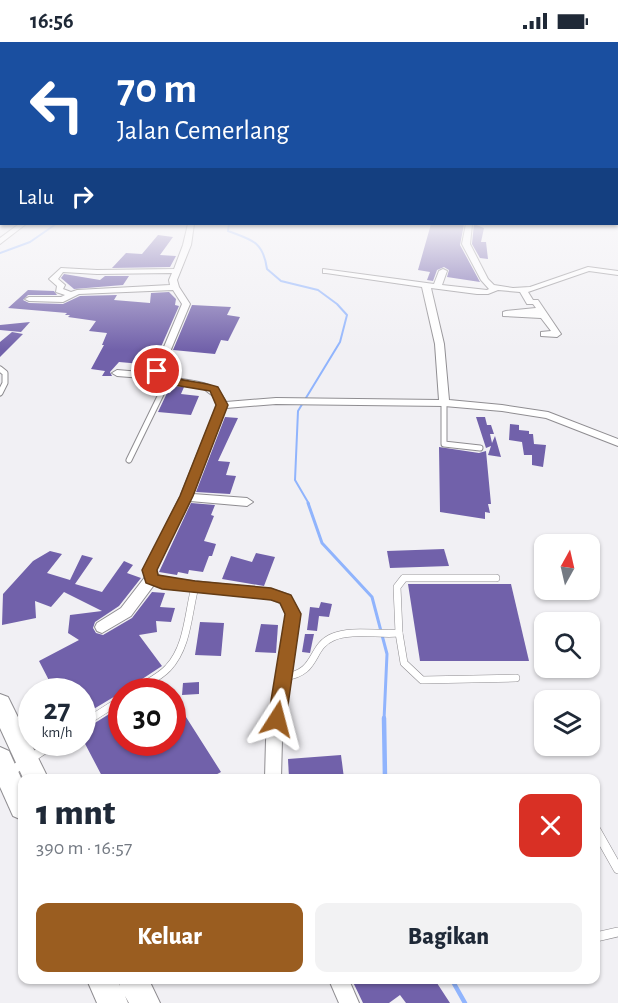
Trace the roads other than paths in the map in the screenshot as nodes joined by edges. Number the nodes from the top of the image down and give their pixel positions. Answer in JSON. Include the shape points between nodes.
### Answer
{"nodes":[{"id":1,"x":181,"y":260,"type":"edge"},
{"id":2,"x":474,"y":260,"type":"edge"},
{"id":3,"x":176,"y":272,"type":"junction"},
{"id":4,"x":326,"y":272,"type":"dead end"},
{"id":5,"x":443,"y":272,"type":"dead end"},
{"id":6,"x":618,"y":273,"type":"edge"},
{"id":7,"x":426,"y":286,"type":"junction"},
{"id":8,"x":175,"y":287,"type":"junction"},
{"id":9,"x":437,"y":287,"type":"junction"},
{"id":10,"x":497,"y":288,"type":"junction"},
{"id":11,"x":524,"y":292,"type":"junction"},
{"id":12,"x":507,"y":294,"type":"dead end"},
{"id":13,"x":71,"y":295,"type":"junction"},
{"id":14,"x":29,"y":299,"type":"dead end"},
{"id":15,"x":530,"y":302,"type":"junction"},
{"id":16,"x":516,"y":303,"type":"dead end"},
{"id":17,"x":506,"y":314,"type":"dead end"},
{"id":18,"x":544,"y":316,"type":"junction"},
{"id":19,"x":535,"y":324,"type":"dead end"},
{"id":20,"x":544,"y":334,"type":"dead end"},
{"id":21,"x":0,"y":369,"type":"edge"},
{"id":22,"x":117,"y":373,"type":"dead end"},
{"id":23,"x":163,"y":378,"type":"junction"},
{"id":24,"x":0,"y":393,"type":"edge"},
{"id":25,"x":444,"y":403,"type":"junction"},
{"id":26,"x":222,"y":405,"type":"junction"},
{"id":27,"x":618,"y":443,"type":"edge"},
{"id":28,"x":480,"y":448,"type":"dead end"},
{"id":29,"x":129,"y":460,"type":"dead end"},
{"id":30,"x":186,"y":496,"type":"junction"},
{"id":31,"x":247,"y":502,"type":"dead end"},
{"id":32,"x":152,"y":578,"type":"junction"},
{"id":33,"x":496,"y":578,"type":"dead end"},
{"id":34,"x":195,"y":587,"type":"junction"},
{"id":35,"x":102,"y":627,"type":"dead end"},
{"id":36,"x":399,"y":633,"type":"junction"},
{"id":37,"x":284,"y":677,"type":"junction"},
{"id":38,"x":154,"y":678,"type":"edge"},
{"id":39,"x":516,"y":678,"type":"dead end"},
{"id":40,"x":0,"y":704,"type":"edge"},
{"id":41,"x":35,"y":756,"type":"edge"},
{"id":42,"x":18,"y":768,"type":"edge"},
{"id":43,"x":273,"y":774,"type":"edge"},
{"id":44,"x":600,"y":837,"type":"edge"},
{"id":45,"x":618,"y":868,"type":"edge"},
{"id":46,"x":618,"y":932,"type":"edge"},
{"id":47,"x":600,"y":936,"type":"edge"},
{"id":48,"x":104,"y":984,"type":"edge"},
{"id":49,"x":135,"y":984,"type":"edge"},
{"id":50,"x":341,"y":984,"type":"edge"},
{"id":51,"x":112,"y":1003,"type":"edge"},
{"id":52,"x":145,"y":1003,"type":"edge"},
{"id":53,"x":349,"y":1003,"type":"edge"}],
"edges":[{"from":1,"to":3,"type":"street"},
{"from":2,"to":10,"type":"street","via":[[485,280]]},
{"from":3,"to":8,"type":"street"},
{"from":3,"to":13,"type":"street","via":[[61,270],[53,279],[61,285],[59,290]]},
{"from":4,"to":7,"type":"street"},
{"from":5,"to":9,"type":"street"},
{"from":6,"to":11,"type":"street","via":[[584,269]]},
{"from":7,"to":9,"type":"street"},
{"from":7,"to":25,"type":"street","via":[[443,365]]},
{"from":8,"to":13,"type":"street"},
{"from":8,"to":23,"type":"street","via":[[186,304],[157,371]]},
{"from":9,"to":10,"type":"street","via":[[480,293]]},
{"from":10,"to":11,"type":"street"},
{"from":11,"to":12,"type":"street"},
{"from":11,"to":15,"type":"street"},
{"from":13,"to":14,"type":"street","via":[[63,300]]},
{"from":15,"to":16,"type":"street"},
{"from":15,"to":18,"type":"street","via":[[535,302]]},
{"from":17,"to":18,"type":"street","via":[[525,311]]},
{"from":18,"to":19,"type":"street"},
{"from":18,"to":20,"type":"street","via":[[557,334]]},
{"from":21,"to":24,"type":"lane","via":[[5,382]]},
{"from":22,"to":23,"type":"street"},
{"from":23,"to":26,"type":"street","via":[[208,386],[214,389]]},
{"from":23,"to":29,"type":"lane"},
{"from":25,"to":26,"type":"street","via":[[276,401]]},
{"from":25,"to":27,"type":"street","via":[[539,412]]},
{"from":25,"to":28,"type":"lane","via":[[444,444]]},
{"from":26,"to":30,"type":"street"},
{"from":30,"to":31,"type":"street"},
{"from":30,"to":32,"type":"street","via":[[155,556],[150,570]]},
{"from":32,"to":34,"type":"street"},
{"from":32,"to":35,"type":"street","via":[[126,612]]},
{"from":33,"to":36,"type":"lane","via":[[401,580],[397,587]]},
{"from":34,"to":37,"type":"street","via":[[271,594],[285,599],[293,614]]},
{"from":34,"to":38,"type":"lane","via":[[180,648],[167,669]]},
{"from":36,"to":37,"type":"lane","via":[[335,636],[324,643],[307,670],[297,677]]},
{"from":36,"to":39,"type":"lane","via":[[404,663],[422,680]]},
{"from":37,"to":43,"type":"street"},
{"from":40,"to":42,"type":"main road"},
{"from":41,"to":42,"type":"lane"},
{"from":44,"to":45,"type":"lane"},
{"from":46,"to":47,"type":"lane"},
{"from":48,"to":51,"type":"main road"},
{"from":49,"to":52,"type":"main road"},
{"from":50,"to":53,"type":"street"}]}
